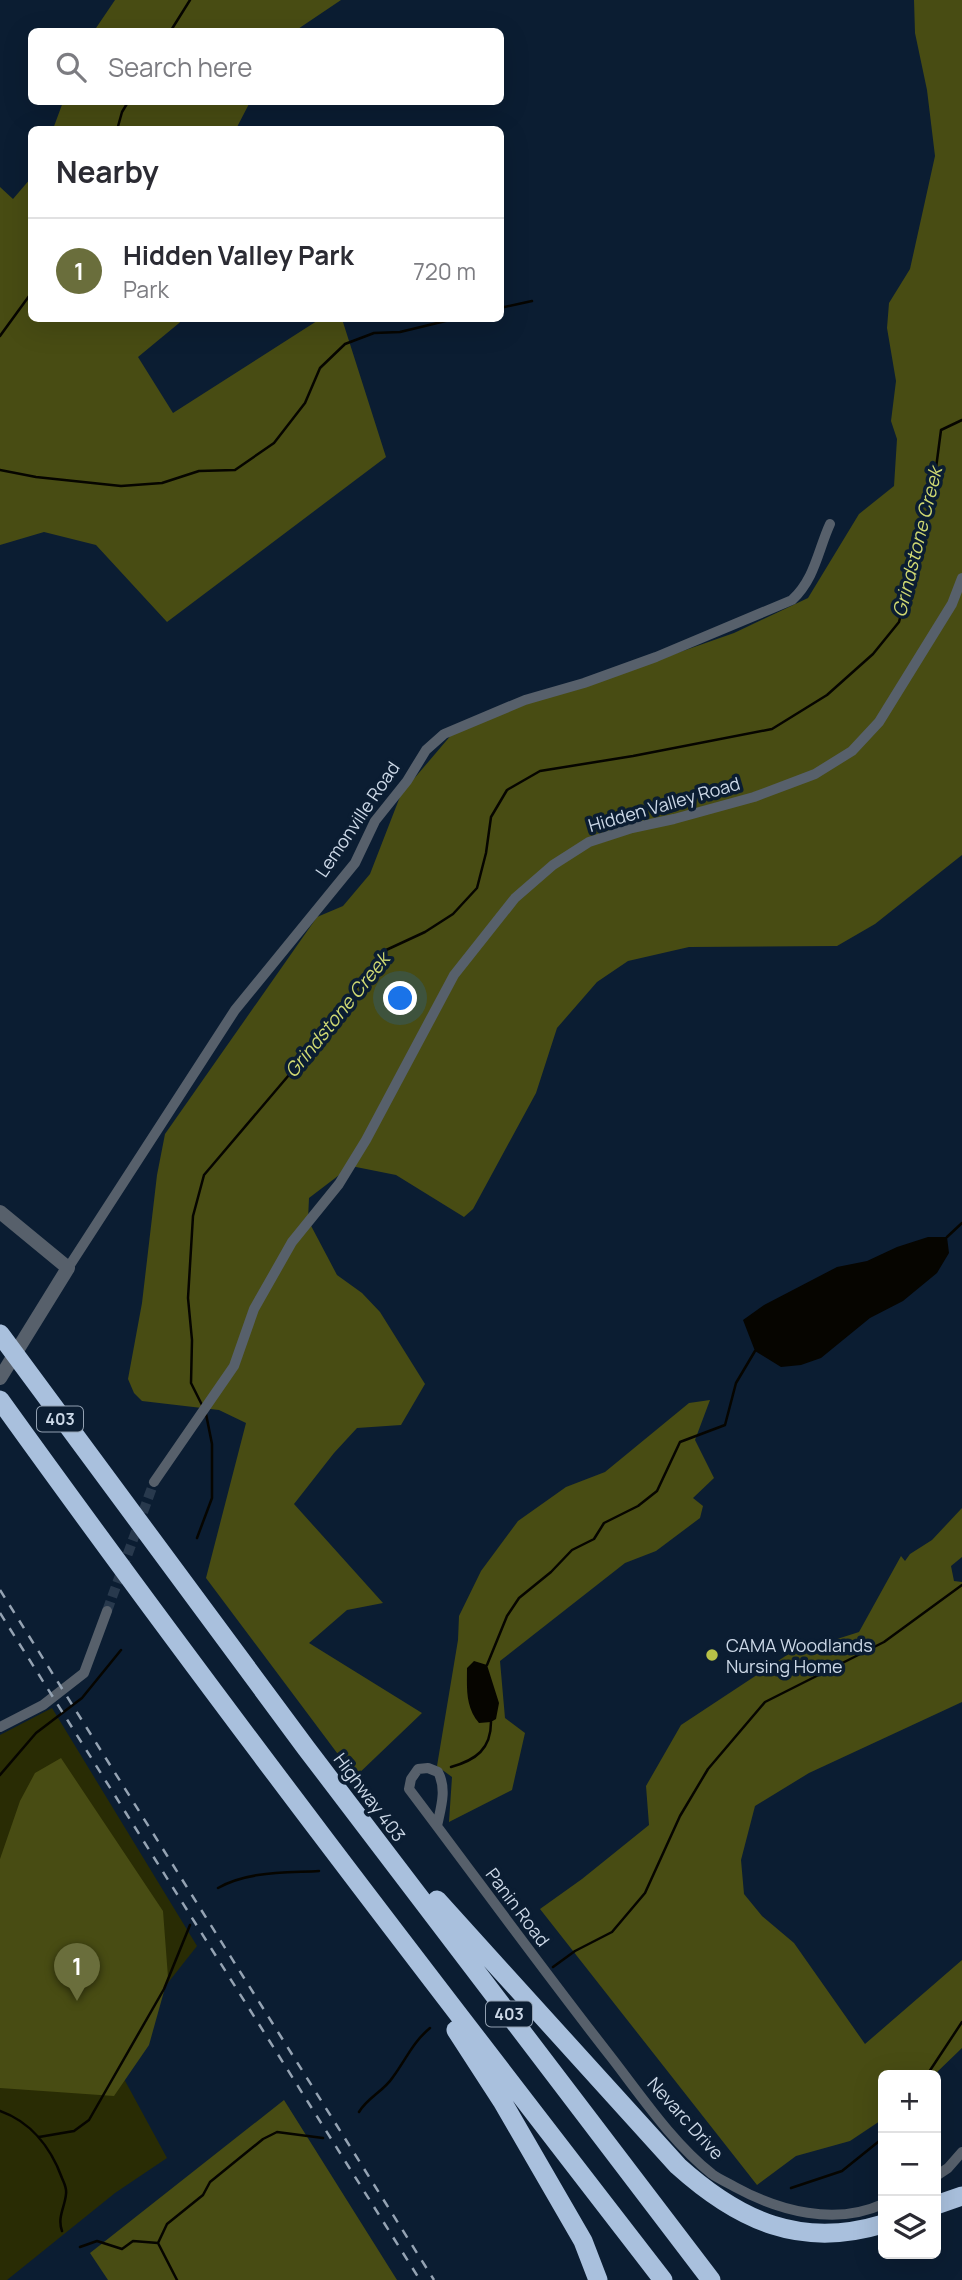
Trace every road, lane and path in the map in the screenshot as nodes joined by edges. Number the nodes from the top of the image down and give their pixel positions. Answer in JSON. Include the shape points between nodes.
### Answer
{"nodes":[{"id":1,"x":830,"y":524,"type":"dead end"},
{"id":2,"x":962,"y":578,"type":"edge"},
{"id":3,"x":0,"y":1212,"type":"edge"},
{"id":4,"x":68,"y":1268,"type":"junction"},
{"id":5,"x":0,"y":1334,"type":"edge"},
{"id":6,"x":0,"y":1378,"type":"edge"},
{"id":7,"x":0,"y":1400,"type":"edge"},
{"id":8,"x":154,"y":1482,"type":"tunnel mouth"},
{"id":9,"x":107,"y":1611,"type":"tunnel mouth"},
{"id":10,"x":0,"y":1727,"type":"edge"},
{"id":11,"x":306,"y":1748,"type":"junction"},
{"id":12,"x":437,"y":1826,"type":"junction"},
{"id":13,"x":367,"y":1895,"type":"junction"},
{"id":14,"x":573,"y":2009,"type":"joint"},
{"id":15,"x":962,"y":2152,"type":"edge"},
{"id":16,"x":941,"y":2172,"type":"edge"},
{"id":17,"x":962,"y":2196,"type":"edge"},
{"id":18,"x":941,"y":2203,"type":"edge"},
{"id":19,"x":878,"y":2206,"type":"edge"},
{"id":20,"x":878,"y":2225,"type":"edge"},
{"id":21,"x":598,"y":2280,"type":"edge"},
{"id":22,"x":663,"y":2280,"type":"edge"},
{"id":23,"x":711,"y":2280,"type":"edge"}],
"edges":[{"from":1,"to":4,"type":"street","name":"Lemonville Road","via":[[815,568],[792,600],[644,661],[525,700],[444,734],[426,750],[375,821],[355,863],[235,1010]]},
{"from":2,"to":8,"type":"street","name":"Hidden Valley Road","via":[[952,604],[879,722],[852,751],[815,775],[754,797],[589,842],[515,898],[454,975],[366,1140],[339,1184],[292,1242],[254,1309],[234,1366]]},
{"from":3,"to":4,"type":"street"},
{"from":4,"to":6,"type":"street","name":"Lemonville Road"},
{"from":5,"to":11,"type":"highway","name":"Highway 403","number":"403"},
{"from":7,"to":13,"type":"highway","number":"403"},
{"from":9,"to":10,"type":"street","via":[[84,1673],[43,1705]]},
{"from":11,"to":20,"type":"highway","via":[[459,1926],[678,2166],[706,2190],[751,2217],[801,2232],[848,2232]]},
{"from":11,"to":23,"type":"highway","name":"Highway 403","number":"403"},
{"from":12,"to":12,"type":"street","name":"Panin Road","via":[[443,1782],[438,1772],[418,1769],[409,1789]]},
{"from":12,"to":14,"type":"street","name":"Panin Road"},
{"from":13,"to":21,"type":"highway","via":[[502,2101],[583,2241]]},
{"from":13,"to":22,"type":"highway","number":"403"},
{"from":14,"to":19,"type":"street","name":"Nevarc Drive","via":[[668,2130],[713,2175],[796,2212],[840,2213]]},
{"from":15,"to":16,"type":"street"},
{"from":17,"to":18,"type":"highway"}]}
